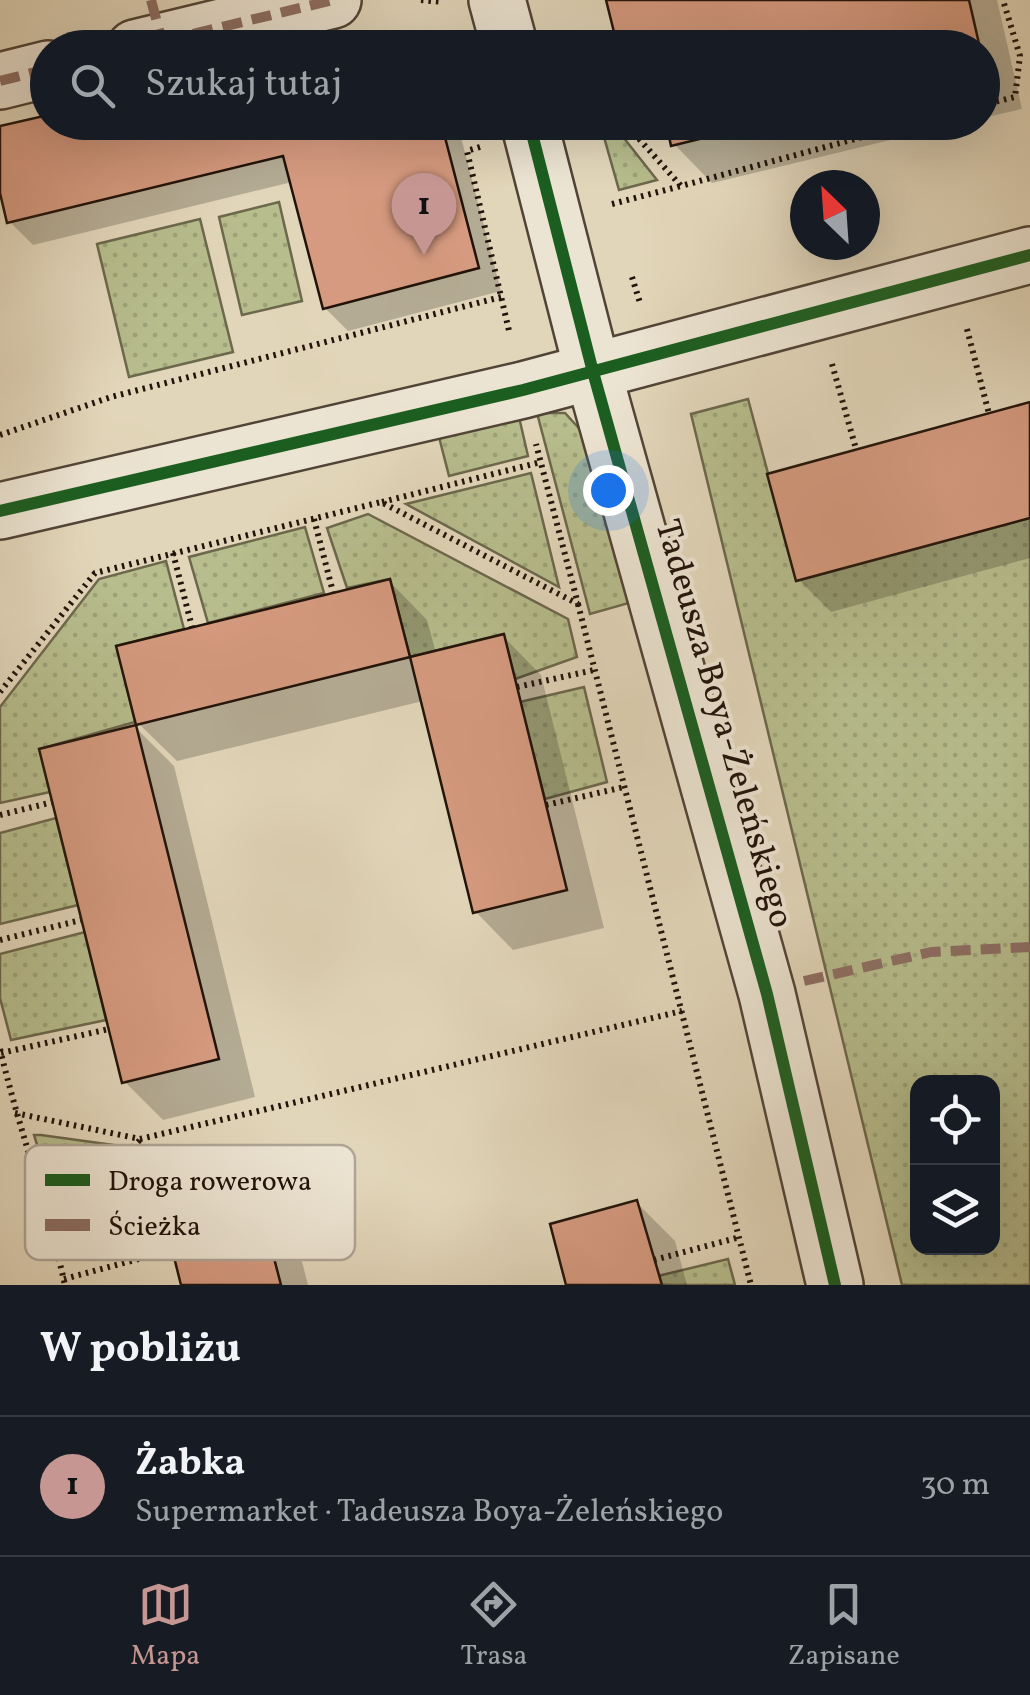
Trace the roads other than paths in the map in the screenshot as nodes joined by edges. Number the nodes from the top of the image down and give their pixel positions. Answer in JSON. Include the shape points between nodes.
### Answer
{"nodes":[{"id":1,"x":334,"y":0,"type":"edge"},
{"id":2,"x":497,"y":0,"type":"edge"},
{"id":3,"x":150,"y":29,"type":"edge"},
{"id":4,"x":505,"y":30,"type":"edge"},
{"id":5,"x":30,"y":73,"type":"edge"},
{"id":6,"x":0,"y":80,"type":"edge"},
{"id":7,"x":535,"y":140,"type":"edge"},
{"id":8,"x":1030,"y":256,"type":"edge"},
{"id":9,"x":593,"y":372,"type":"junction"},
{"id":10,"x":0,"y":511,"type":"edge"},
{"id":11,"x":835,"y":1285,"type":"edge"}],
"edges":[{"from":1,"to":3,"type":"street"},
{"from":2,"to":4,"type":"street"},
{"from":5,"to":6,"type":"street"},
{"from":7,"to":9,"type":"street","name":"Tadeusza Boya-Żeleńskiego"},
{"from":8,"to":9,"type":"street"},
{"from":9,"to":10,"type":"street"},
{"from":9,"to":11,"type":"street","name":"Tadeusza Boya-Żeleńskiego","via":[[767,994]]}]}
